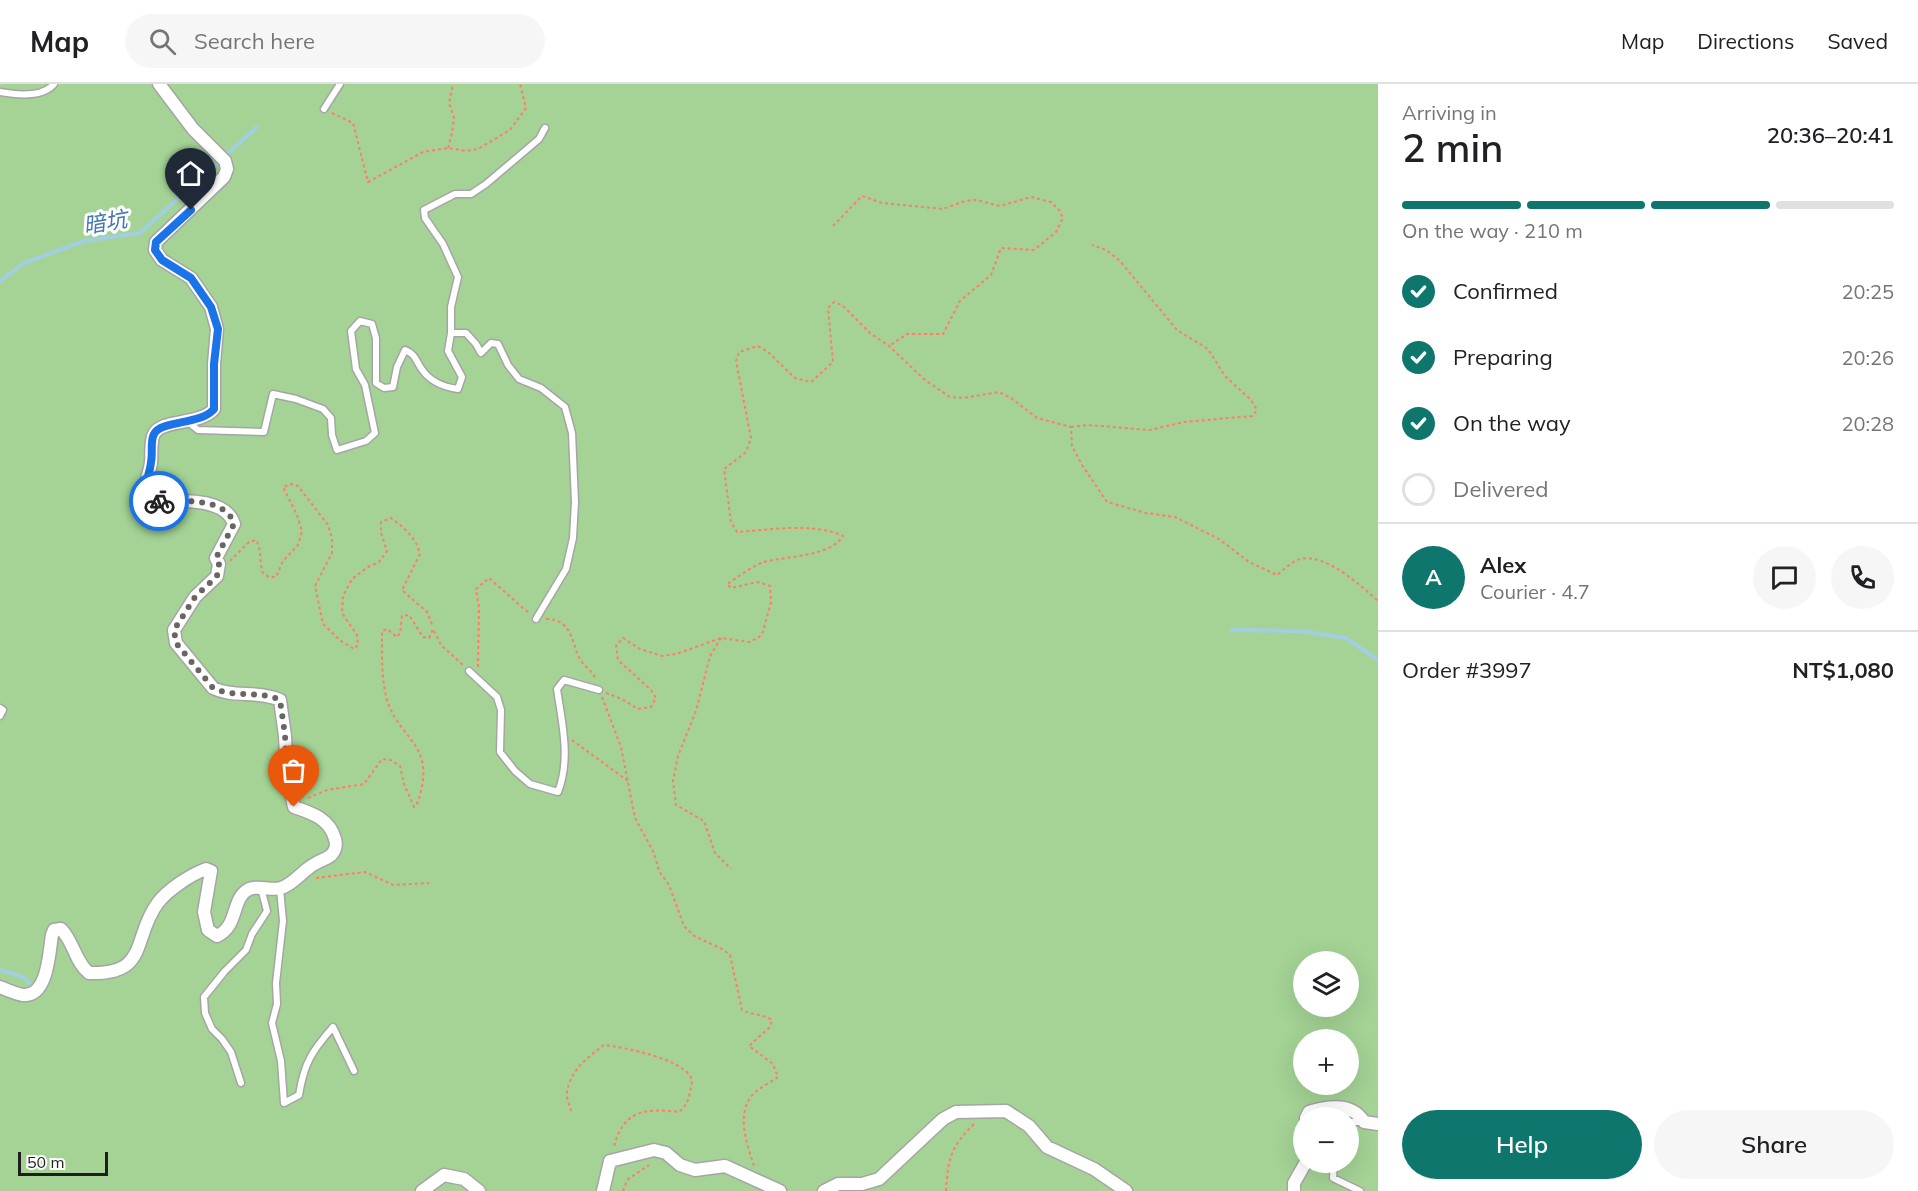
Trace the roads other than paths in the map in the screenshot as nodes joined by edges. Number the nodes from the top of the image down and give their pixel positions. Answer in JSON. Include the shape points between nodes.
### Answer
{"nodes":[{"id":1,"x":54,"y":84,"type":"edge"},
{"id":2,"x":159,"y":84,"type":"edge"},
{"id":3,"x":340,"y":84,"type":"edge"},
{"id":4,"x":0,"y":92,"type":"edge"},
{"id":5,"x":324,"y":109,"type":"road end"},
{"id":6,"x":545,"y":128,"type":"dead end"},
{"id":7,"x":451,"y":333,"type":"junction"},
{"id":8,"x":188,"y":422,"type":"junction"},
{"id":9,"x":536,"y":619,"type":"road end"},
{"id":10,"x":469,"y":671,"type":"road end"},
{"id":11,"x":599,"y":690,"type":"road end"},
{"id":12,"x":0,"y":708,"type":"edge"},
{"id":13,"x":0,"y":716,"type":"edge"},
{"id":14,"x":261,"y":888,"type":"junction"},
{"id":15,"x":280,"y":889,"type":"junction"},
{"id":16,"x":0,"y":987,"type":"edge"},
{"id":17,"x":354,"y":1071,"type":"dead end"},
{"id":18,"x":242,"y":1083,"type":"dead end"},
{"id":19,"x":1359,"y":1114,"type":"edge"},
{"id":20,"x":1359,"y":1122,"type":"edge"},
{"id":21,"x":1364,"y":1122,"type":"junction"},
{"id":22,"x":1378,"y":1124,"type":"edge"},
{"id":23,"x":1300,"y":1173,"type":"edge"},
{"id":24,"x":1333,"y":1173,"type":"edge"},
{"id":25,"x":422,"y":1191,"type":"edge"},
{"id":26,"x":479,"y":1191,"type":"edge"},
{"id":27,"x":603,"y":1191,"type":"edge"},
{"id":28,"x":780,"y":1191,"type":"edge"},
{"id":29,"x":824,"y":1191,"type":"edge"},
{"id":30,"x":1126,"y":1191,"type":"edge"},
{"id":31,"x":1294,"y":1191,"type":"edge"},
{"id":32,"x":1360,"y":1191,"type":"edge"}],
"edges":[{"from":1,"to":4,"type":"lane","via":[[35,93]]},
{"from":2,"to":8,"type":"street","via":[[193,129],[225,161],[227,169],[224,177],[156,242],[155,250],[162,260],[191,278],[211,307],[218,329],[214,409]]},
{"from":3,"to":5,"type":"lane"},
{"from":6,"to":7,"type":"lane","via":[[539,139],[486,184],[471,194],[455,194],[424,210],[458,277],[451,307]]},
{"from":7,"to":8,"type":"lane","via":[[448,351],[462,377],[458,388],[445,387],[433,380],[413,353],[405,350],[393,387],[384,388],[376,383],[376,338],[372,324],[360,321],[355,326],[351,332],[356,369],[364,385],[375,433],[350,447],[337,450],[331,418],[323,409],[273,394],[264,432],[198,430]]},
{"from":7,"to":9,"type":"lane","via":[[466,333],[481,353],[491,343],[498,344],[519,380],[541,388],[565,407],[572,433],[573,538],[566,569]]},
{"from":8,"to":15,"type":"street","via":[[159,428],[153,434],[144,494],[149,500],[214,505],[224,510],[234,524],[216,558],[217,576],[195,597],[174,630],[176,643],[213,688],[280,700],[294,807],[321,818],[333,831],[336,845],[332,855]]},
{"from":10,"to":11,"type":"lane","via":[[497,697],[501,710],[500,752],[530,784],[558,792],[564,776],[564,734],[557,688],[564,680]]},
{"from":12,"to":13,"type":"lane"},
{"from":14,"to":15,"type":"street"},
{"from":14,"to":16,"type":"street","via":[[250,888],[241,895],[231,923],[217,936],[208,930],[204,912],[211,871],[190,875],[158,903],[127,966],[89,974],[81,967],[67,935],[61,929],[54,930],[43,985],[24,995]]},
{"from":14,"to":18,"type":"lane","via":[[267,911],[246,950],[204,997],[212,1029],[231,1052]]},
{"from":15,"to":17,"type":"lane","via":[[284,921],[272,1023],[281,1061],[284,1103],[299,1095],[312,1051],[333,1027]]},
{"from":19,"to":21,"type":"street"},
{"from":20,"to":21,"type":"lane"},
{"from":21,"to":22,"type":"street"},
{"from":23,"to":31,"type":"street"},
{"from":24,"to":32,"type":"lane","via":[[1333,1178]]},
{"from":25,"to":26,"type":"street","via":[[444,1175],[464,1179]]},
{"from":27,"to":28,"type":"street","via":[[610,1161],[654,1150],[695,1170],[725,1166]]},
{"from":29,"to":30,"type":"street","via":[[838,1184],[879,1179],[943,1119],[956,1112],[988,1111],[1006,1111],[1029,1126],[1047,1147],[1094,1169]]}]}
